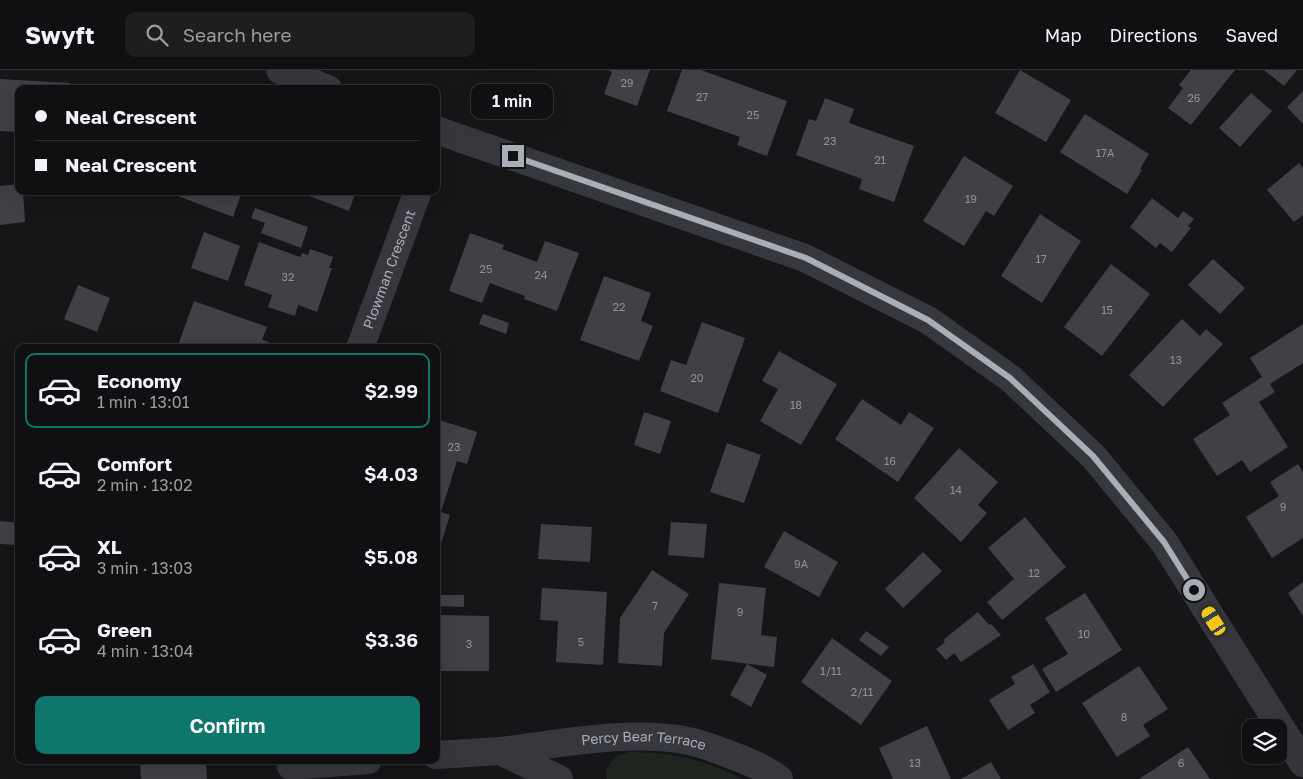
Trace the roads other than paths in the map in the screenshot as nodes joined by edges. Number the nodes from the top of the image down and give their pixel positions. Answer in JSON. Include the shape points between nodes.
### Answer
{"nodes":[{"id":1,"x":280,"y":70,"type":"edge"},
{"id":2,"x":318,"y":85,"type":"edge"},
{"id":3,"x":440,"y":135,"type":"edge"},
{"id":4,"x":417,"y":195,"type":"edge"},
{"id":5,"x":361,"y":344,"type":"edge"},
{"id":6,"x":500,"y":751,"type":"junction"},
{"id":7,"x":440,"y":755,"type":"edge"},
{"id":8,"x":1303,"y":763,"type":"edge"},
{"id":9,"x":330,"y":764,"type":"edge"},
{"id":10,"x":291,"y":768,"type":"edge"},
{"id":11,"x":559,"y":779,"type":"edge"},
{"id":12,"x":779,"y":779,"type":"edge"}],
"edges":[{"from":1,"to":2,"type":"street"},
{"from":3,"to":8,"type":"street","via":[[806,258],[928,320],[1010,378],[1093,456],[1164,542]]},
{"from":4,"to":5,"type":"street","name":"Plowman Crescent"},
{"from":6,"to":7,"type":"street","name":"Percy Bear Terrace"},
{"from":6,"to":11,"type":"street","name":"Percy Bear Terrace"},
{"from":6,"to":12,"type":"street","name":"Percy Bear Terrace","via":[[621,736],[684,740],[741,758]]},
{"from":9,"to":10,"type":"street"}]}
